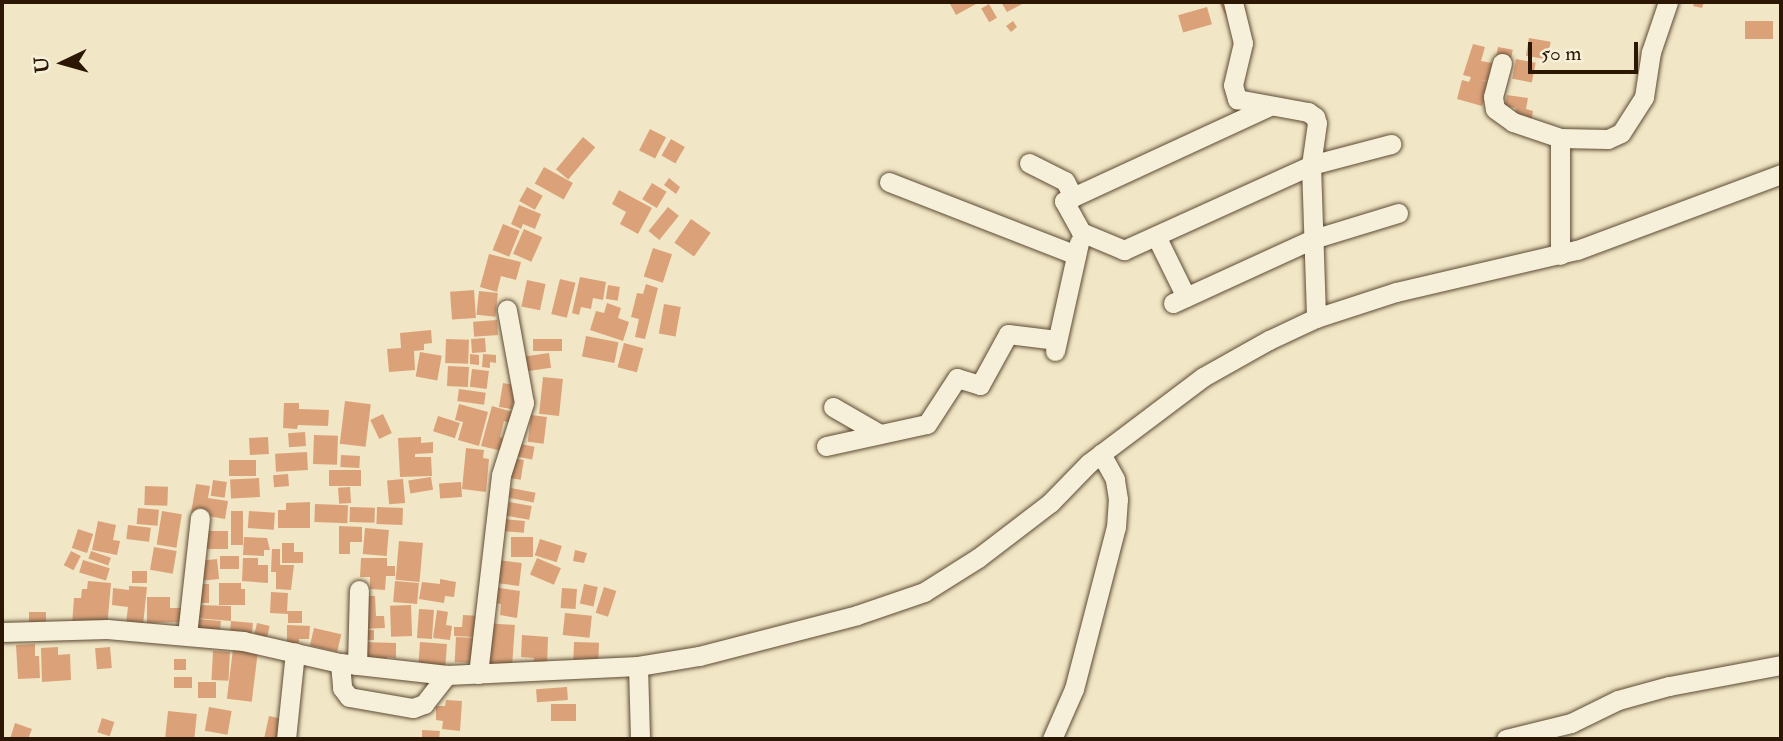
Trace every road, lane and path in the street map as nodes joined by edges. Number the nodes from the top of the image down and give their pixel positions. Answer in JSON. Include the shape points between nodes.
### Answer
{"nodes":[{"id":1,"x":1233,"y":2,"type":"edge"},
{"id":2,"x":1668,"y":2,"type":"edge"},
{"id":3,"x":1502,"y":62,"type":"dead end"},
{"id":4,"x":1270,"y":106,"type":"junction"},
{"id":5,"x":1560,"y":138,"type":"junction"},
{"id":6,"x":1391,"y":144,"type":"dead end"},
{"id":7,"x":1030,"y":163,"type":"dead end"},
{"id":8,"x":1311,"y":165,"type":"junction"},
{"id":9,"x":1781,"y":174,"type":"edge"},
{"id":10,"x":889,"y":182,"type":"dead end"},
{"id":11,"x":1073,"y":197,"type":"junction"},
{"id":12,"x":1398,"y":213,"type":"dead end"},
{"id":13,"x":1081,"y":232,"type":"junction"},
{"id":14,"x":1156,"y":236,"type":"junction"},
{"id":15,"x":1313,"y":239,"type":"junction"},
{"id":16,"x":1076,"y":255,"type":"junction"},
{"id":17,"x":1560,"y":255,"type":"junction"},
{"id":18,"x":507,"y":310,"type":"dead end"},
{"id":19,"x":1316,"y":318,"type":"junction"},
{"id":20,"x":832,"y":407,"type":"dead end"},
{"id":21,"x":880,"y":434,"type":"junction"},
{"id":22,"x":826,"y":446,"type":"dead end"},
{"id":23,"x":1101,"y":454,"type":"junction"},
{"id":24,"x":201,"y":518,"type":"dead end"},
{"id":25,"x":359,"y":590,"type":"dead end"},
{"id":26,"x":2,"y":632,"type":"edge"},
{"id":27,"x":187,"y":635,"type":"junction"},
{"id":28,"x":295,"y":652,"type":"junction"},
{"id":29,"x":348,"y":664,"type":"junction"},
{"id":30,"x":638,"y":666,"type":"junction"},
{"id":31,"x":1781,"y":666,"type":"edge"},
{"id":32,"x":478,"y":674,"type":"junction"},
{"id":33,"x":447,"y":675,"type":"junction"},
{"id":34,"x":286,"y":739,"type":"edge"},
{"id":35,"x":640,"y":739,"type":"edge"},
{"id":36,"x":1052,"y":739,"type":"edge"},
{"id":37,"x":1506,"y":739,"type":"edge"}],
"edges":[{"from":1,"to":4,"type":"street","via":[[1243,43],[1233,92],[1237,99]]},
{"from":2,"to":5,"type":"street","via":[[1651,52],[1644,97],[1621,133],[1608,139]]},
{"from":3,"to":5,"type":"street","via":[[1493,97],[1495,109],[1513,122]]},
{"from":4,"to":8,"type":"street","via":[[1315,117]]},
{"from":4,"to":11,"type":"street"},
{"from":5,"to":17,"type":"street"},
{"from":6,"to":8,"type":"street"},
{"from":7,"to":11,"type":"street","via":[[1065,181]]},
{"from":8,"to":14,"type":"street"},
{"from":8,"to":15,"type":"street"},
{"from":9,"to":17,"type":"street"},
{"from":10,"to":16,"type":"street"},
{"from":11,"to":13,"type":"street","via":[[1064,201]]},
{"from":12,"to":15,"type":"street"},
{"from":13,"to":14,"type":"street","via":[[1124,250]]},
{"from":13,"to":16,"type":"street"},
{"from":14,"to":15,"type":"street","via":[[1179,300]]},
{"from":15,"to":19,"type":"street"},
{"from":16,"to":21,"type":"street","via":[[1056,346],[1008,334],[980,385],[957,378],[927,424]]},
{"from":17,"to":19,"type":"street","via":[[1396,292]]},
{"from":18,"to":32,"type":"street","via":[[524,403],[501,475]]},
{"from":19,"to":23,"type":"street","via":[[1203,377]]},
{"from":20,"to":21,"type":"street"},
{"from":21,"to":22,"type":"street"},
{"from":23,"to":30,"type":"street","via":[[1050,503],[924,592],[857,615],[699,656]]},
{"from":23,"to":36,"type":"street","via":[[1115,479],[1116,527],[1074,689]]},
{"from":24,"to":27,"type":"street"},
{"from":25,"to":29,"type":"street"},
{"from":26,"to":27,"type":"street","via":[[107,629]]},
{"from":27,"to":28,"type":"street"},
{"from":28,"to":29,"type":"street"},
{"from":28,"to":34,"type":"street"},
{"from":29,"to":33,"type":"street"},
{"from":29,"to":33,"type":"street","via":[[342,688],[349,697],[413,708],[424,704]]},
{"from":30,"to":32,"type":"street"},
{"from":30,"to":35,"type":"street"},
{"from":31,"to":37,"type":"street","via":[[1669,686],[1618,700],[1571,723]]},
{"from":32,"to":33,"type":"street"}]}
